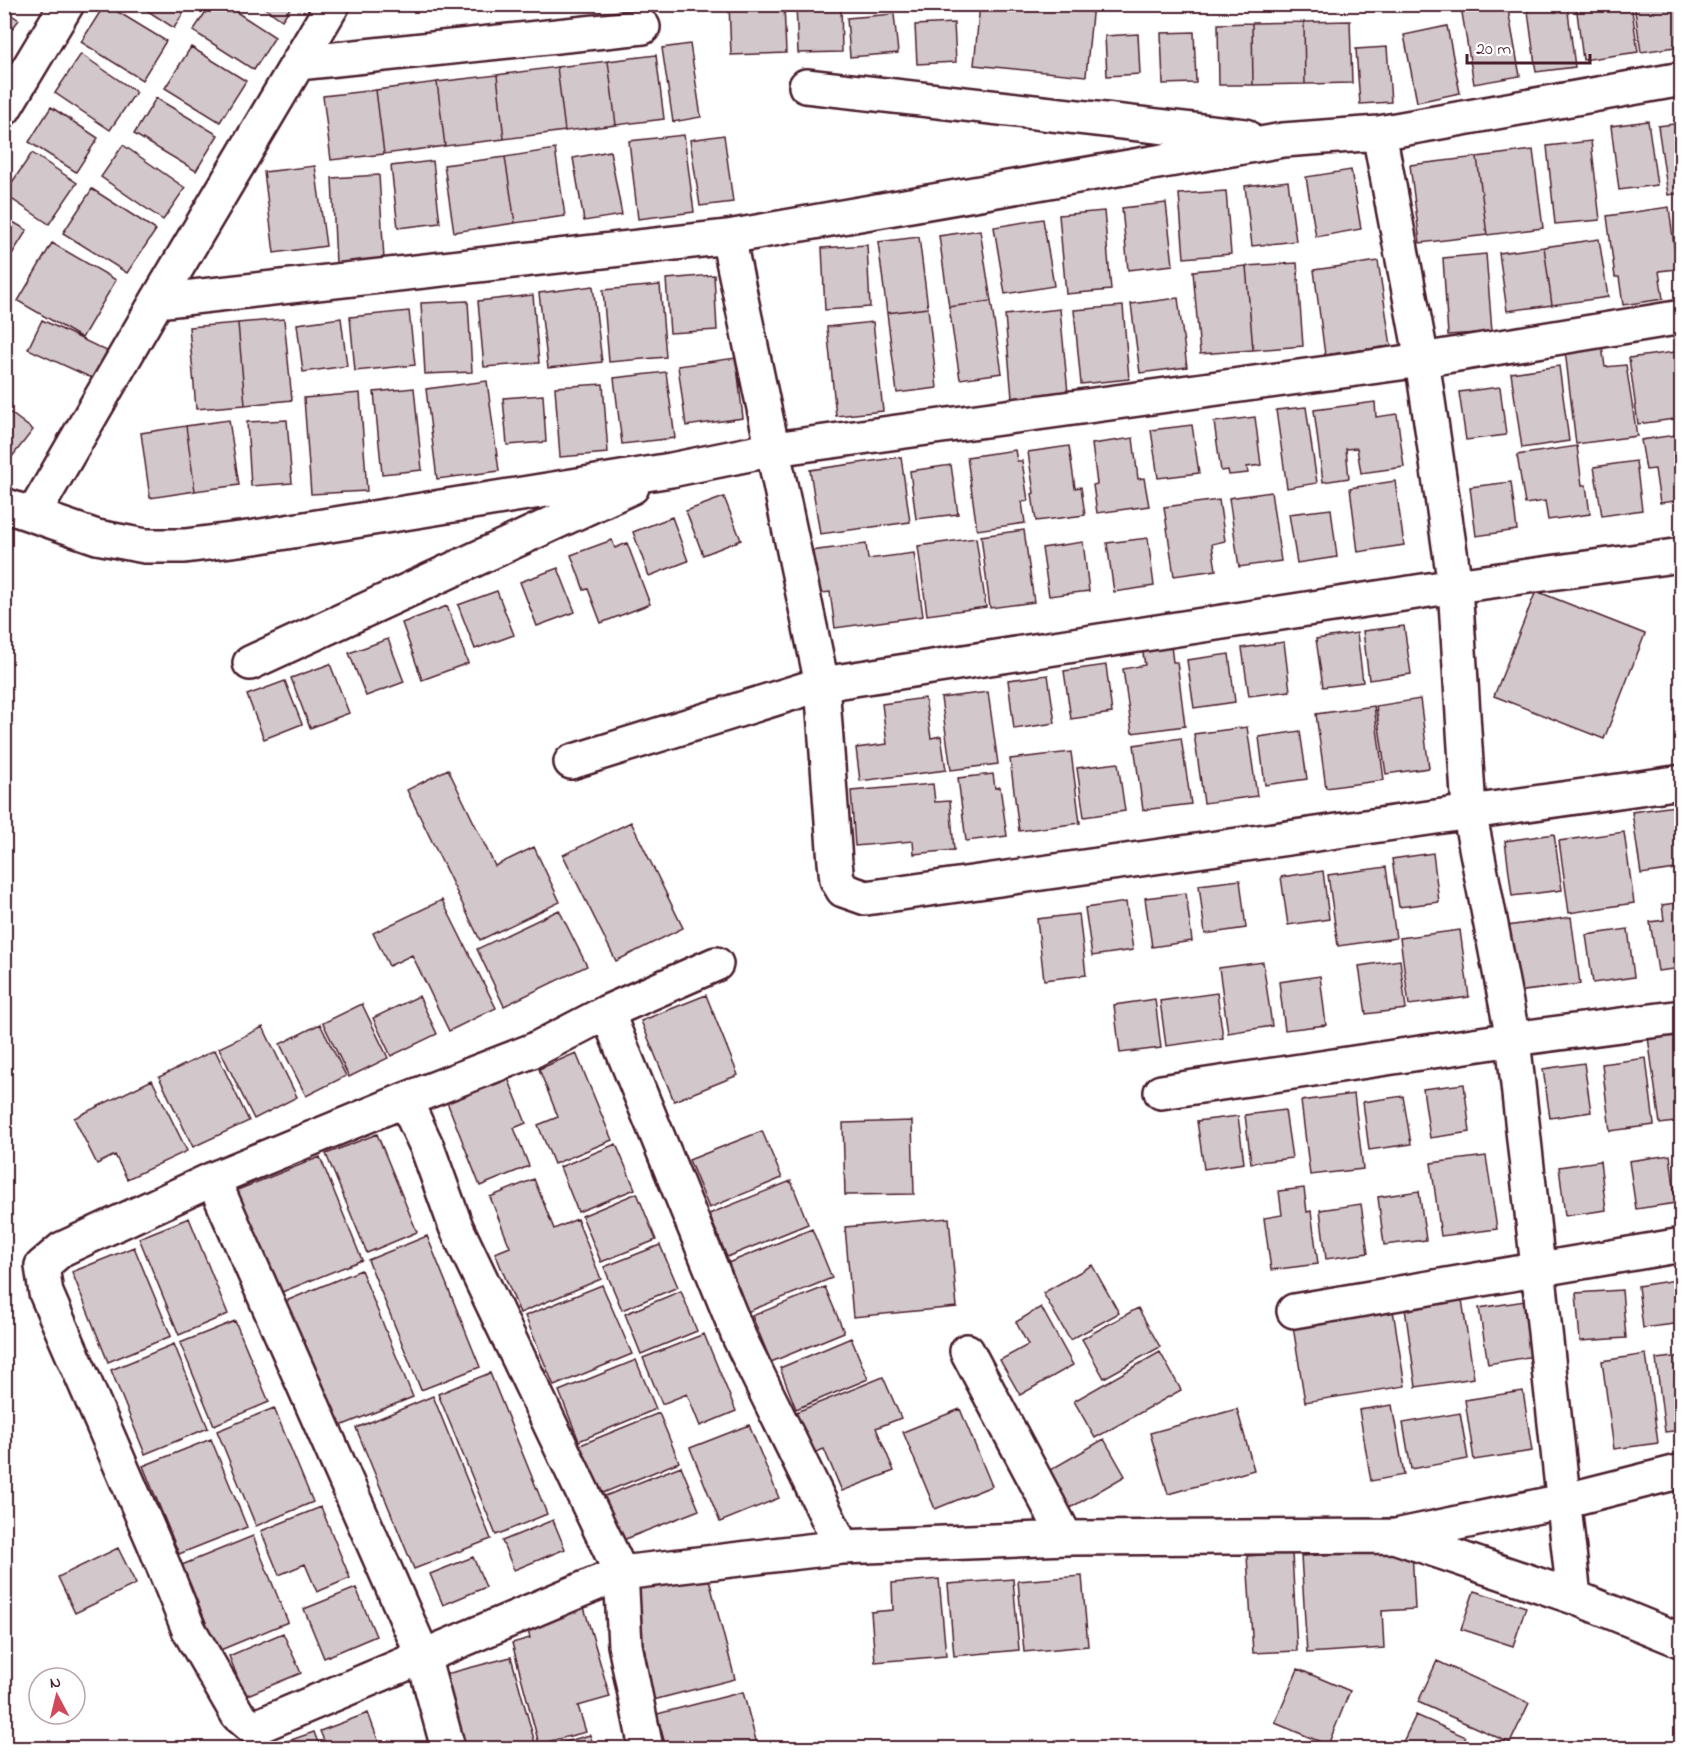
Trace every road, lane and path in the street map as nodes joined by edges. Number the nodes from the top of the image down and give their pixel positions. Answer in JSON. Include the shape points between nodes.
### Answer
{"nodes":[{"id":1,"x":67,"y":4,"type":"edge"},
{"id":2,"x":333,"y":4,"type":"edge"},
{"id":3,"x":643,"y":27,"type":"dead end"},
{"id":4,"x":298,"y":63,"type":"junction"},
{"id":5,"x":1682,"y":79,"type":"edge"},
{"id":6,"x":806,"y":86,"type":"dead end"},
{"id":7,"x":4,"y":109,"type":"edge"},
{"id":8,"x":1379,"y":133,"type":"junction"},
{"id":9,"x":1283,"y":140,"type":"junction"},
{"id":10,"x":728,"y":237,"type":"junction"},
{"id":11,"x":157,"y":301,"type":"junction"},
{"id":12,"x":1682,"y":317,"type":"edge"},
{"id":13,"x":1422,"y":360,"type":"junction"},
{"id":14,"x":774,"y":449,"type":"junction"},
{"id":15,"x":671,"y":470,"type":"junction"},
{"id":16,"x":19,"y":510,"type":"edge"},
{"id":17,"x":1682,"y":555,"type":"edge"},
{"id":18,"x":1455,"y":586,"type":"junction"},
{"id":19,"x":250,"y":663,"type":"dead end"},
{"id":20,"x":822,"y":684,"type":"junction"},
{"id":21,"x":571,"y":762,"type":"dead end"},
{"id":22,"x":1682,"y":782,"type":"edge"},
{"id":23,"x":1469,"y":811,"type":"junction"},
{"id":24,"x":716,"y":964,"type":"dead end"},
{"id":25,"x":608,"y":1012,"type":"junction"},
{"id":26,"x":1682,"y":1017,"type":"edge"},
{"id":27,"x":1513,"y":1039,"type":"junction"},
{"id":28,"x":1161,"y":1092,"type":"dead end"},
{"id":29,"x":405,"y":1100,"type":"junction"},
{"id":30,"x":213,"y":1179,"type":"junction"},
{"id":31,"x":1682,"y":1245,"type":"edge"},
{"id":32,"x":1538,"y":1269,"type":"junction"},
{"id":33,"x":1293,"y":1311,"type":"dead end"},
{"id":34,"x":967,"y":1352,"type":"dead end"},
{"id":35,"x":1682,"y":1471,"type":"edge"},
{"id":36,"x":1563,"y":1501,"type":"junction"},
{"id":37,"x":1394,"y":1536,"type":"junction"},
{"id":38,"x":1066,"y":1538,"type":"junction"},
{"id":39,"x":842,"y":1547,"type":"junction"},
{"id":40,"x":621,"y":1573,"type":"junction"},
{"id":41,"x":1574,"y":1597,"type":"junction"},
{"id":42,"x":1682,"y":1641,"type":"edge"},
{"id":43,"x":423,"y":1656,"type":"junction"},
{"id":44,"x":448,"y":1749,"type":"edge"},
{"id":45,"x":646,"y":1749,"type":"edge"}],
"edges":[{"from":1,"to":7,"type":"street"},
{"from":2,"to":4,"type":"street"},
{"from":3,"to":4,"type":"street"},
{"from":4,"to":11,"type":"street"},
{"from":5,"to":8,"type":"street"},
{"from":6,"to":9,"type":"street"},
{"from":8,"to":9,"type":"street"},
{"from":8,"to":13,"type":"street"},
{"from":9,"to":10,"type":"street"},
{"from":10,"to":11,"type":"street"},
{"from":10,"to":14,"type":"street"},
{"from":11,"to":16,"type":"street"},
{"from":12,"to":13,"type":"street"},
{"from":13,"to":14,"type":"street"},
{"from":13,"to":18,"type":"street"},
{"from":14,"to":15,"type":"street"},
{"from":14,"to":20,"type":"street"},
{"from":15,"to":16,"type":"street","via":[[185,546],[145,546],[97,537]]},
{"from":15,"to":19,"type":"street"},
{"from":17,"to":18,"type":"street"},
{"from":18,"to":20,"type":"street"},
{"from":18,"to":23,"type":"street"},
{"from":20,"to":21,"type":"street"},
{"from":20,"to":23,"type":"street","via":[[837,880],[843,890],[866,898]]},
{"from":22,"to":23,"type":"street"},
{"from":23,"to":27,"type":"street"},
{"from":24,"to":25,"type":"street"},
{"from":25,"to":29,"type":"street","via":[[534,1050]]},
{"from":25,"to":39,"type":"street","via":[[740,1339]]},
{"from":26,"to":27,"type":"street"},
{"from":27,"to":28,"type":"street"},
{"from":27,"to":32,"type":"street"},
{"from":29,"to":30,"type":"street"},
{"from":29,"to":40,"type":"street","via":[[456,1227]]},
{"from":30,"to":43,"type":"street"},
{"from":30,"to":43,"type":"street","via":[[62,1249],[42,1266],[46,1293],[189,1630],[238,1715],[252,1727]]},
{"from":31,"to":32,"type":"street"},
{"from":32,"to":33,"type":"street"},
{"from":32,"to":36,"type":"street"},
{"from":34,"to":38,"type":"street"},
{"from":35,"to":36,"type":"street"},
{"from":36,"to":37,"type":"street"},
{"from":36,"to":41,"type":"street"},
{"from":37,"to":38,"type":"street"},
{"from":37,"to":41,"type":"street"},
{"from":38,"to":39,"type":"street"},
{"from":39,"to":40,"type":"street"},
{"from":40,"to":43,"type":"street"},
{"from":40,"to":45,"type":"street","via":[[625,1646]]},
{"from":41,"to":42,"type":"street"},
{"from":43,"to":44,"type":"street"}]}
